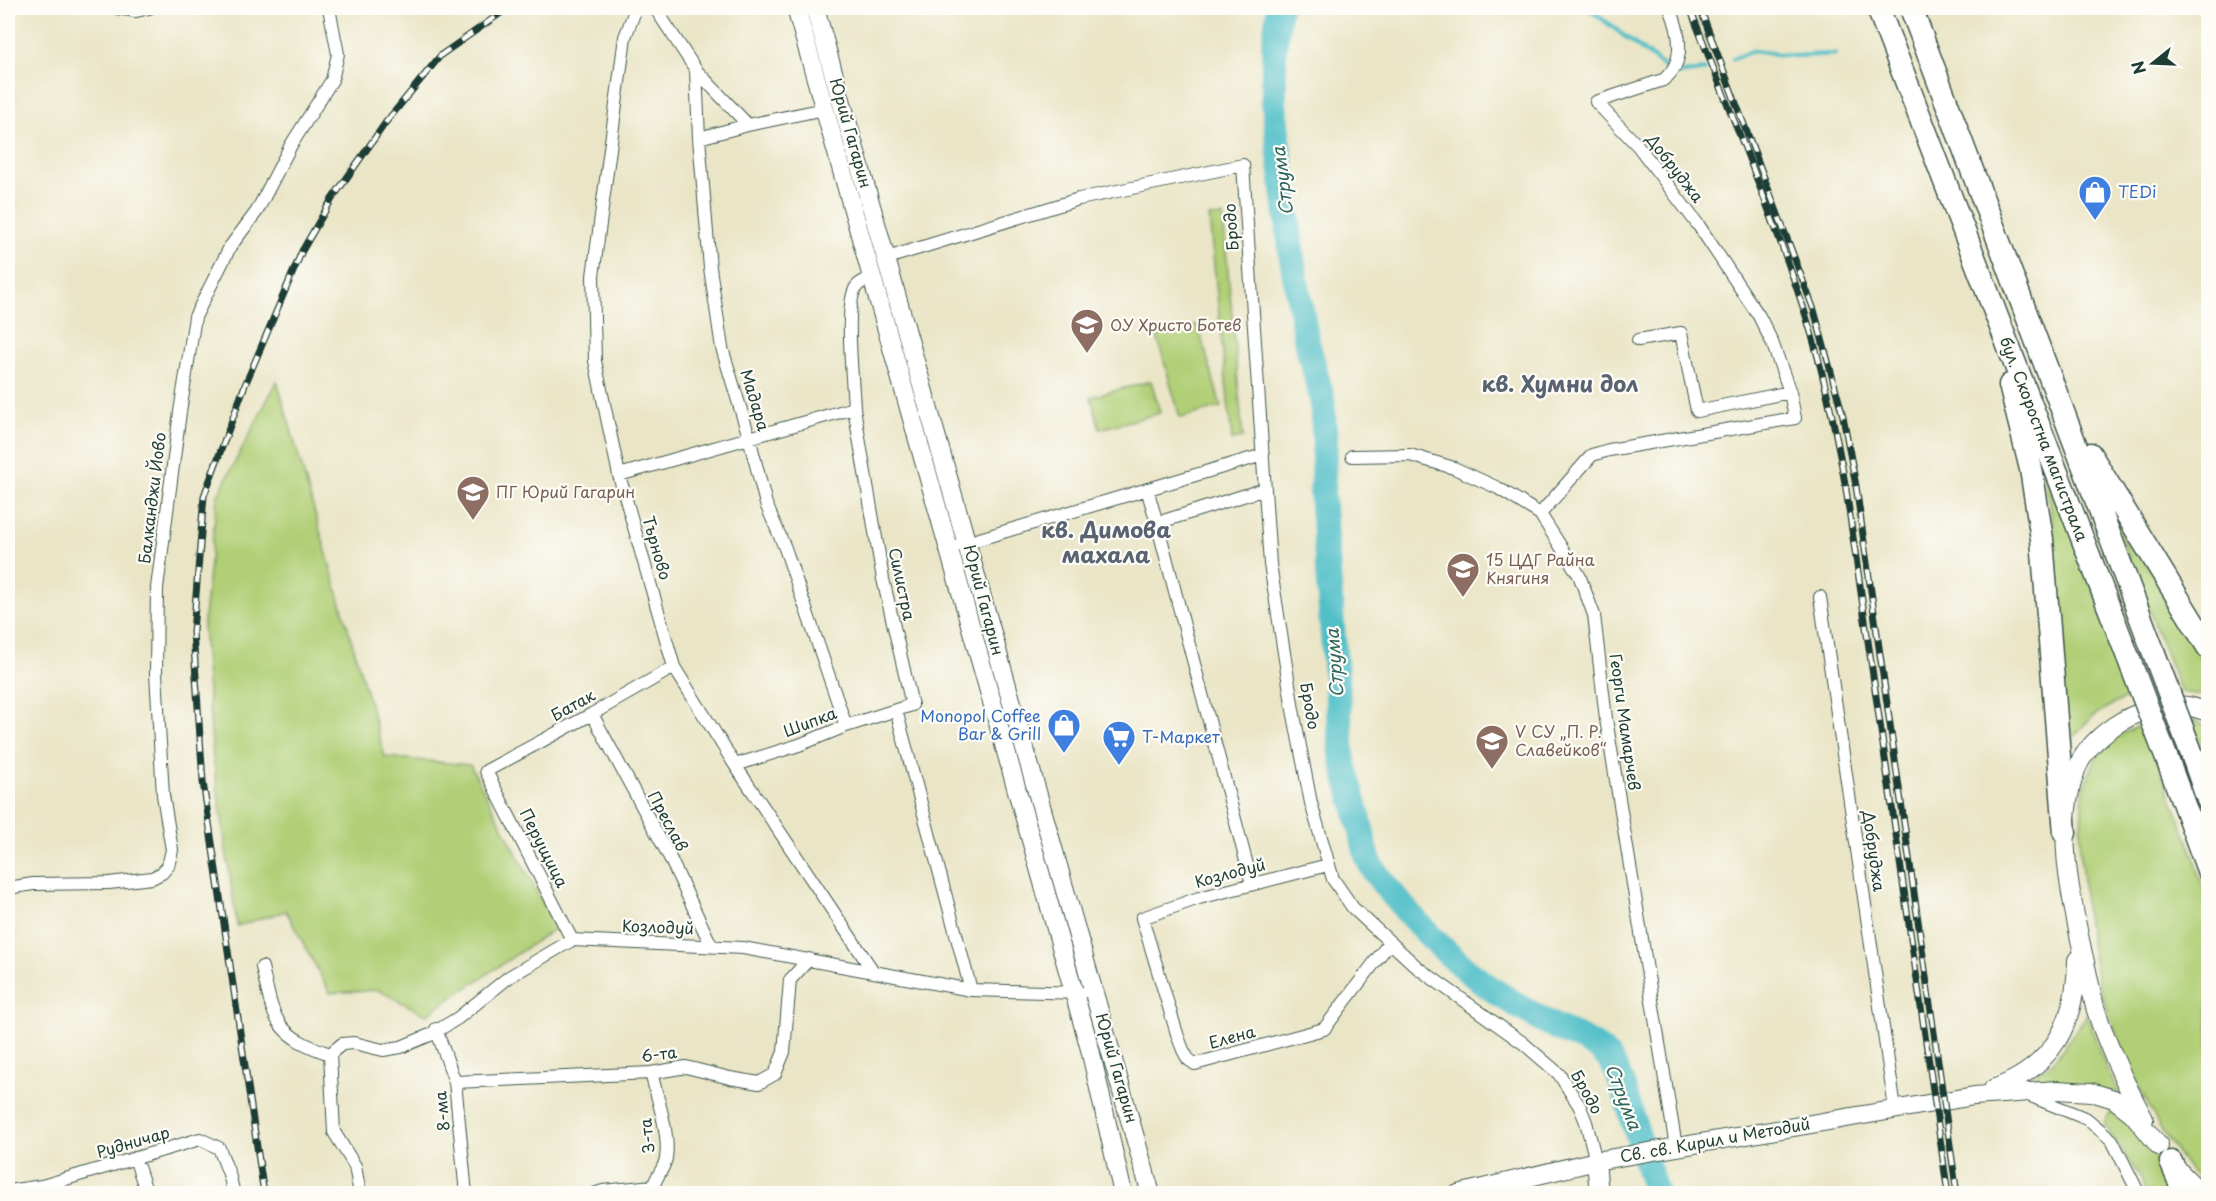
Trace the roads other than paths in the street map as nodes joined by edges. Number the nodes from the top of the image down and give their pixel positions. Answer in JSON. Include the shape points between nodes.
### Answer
{"nodes":[{"id":1,"x":117,"y":8,"type":"edge"},
{"id":2,"x":149,"y":8,"type":"edge"},
{"id":3,"x":329,"y":8,"type":"edge"},
{"id":4,"x":636,"y":8,"type":"edge"},
{"id":5,"x":655,"y":8,"type":"edge"},
{"id":6,"x":796,"y":8,"type":"edge"},
{"id":7,"x":815,"y":8,"type":"edge"},
{"id":8,"x":1670,"y":8,"type":"edge"},
{"id":9,"x":1878,"y":8,"type":"edge"},
{"id":10,"x":1911,"y":8,"type":"edge"},
{"id":11,"x":696,"y":70,"type":"junction"},
{"id":12,"x":824,"y":109,"type":"junction"},
{"id":13,"x":748,"y":125,"type":"junction"},
{"id":14,"x":699,"y":138,"type":"junction"},
{"id":15,"x":887,"y":258,"type":"junction"},
{"id":16,"x":872,"y":277,"type":"junction"},
{"id":17,"x":1988,"y":290,"type":"junction"},
{"id":18,"x":1638,"y":340,"type":"dead end"},
{"id":19,"x":1790,"y":392,"type":"junction"},
{"id":20,"x":2061,"y":406,"type":"junction"},
{"id":21,"x":854,"y":408,"type":"junction"},
{"id":22,"x":749,"y":437,"type":"junction"},
{"id":23,"x":1263,"y":455,"type":"junction"},
{"id":24,"x":1352,"y":456,"type":"dead end"},
{"id":25,"x":619,"y":475,"type":"junction"},
{"id":26,"x":1147,"y":489,"type":"junction"},
{"id":27,"x":1265,"y":489,"type":"junction"},
{"id":28,"x":1540,"y":513,"type":"junction"},
{"id":29,"x":1158,"y":523,"type":"junction"},
{"id":30,"x":968,"y":542,"type":"junction"},
{"id":31,"x":949,"y":548,"type":"junction"},
{"id":32,"x":1820,"y":597,"type":"dead end"},
{"id":33,"x":2208,"y":647,"type":"edge"},
{"id":34,"x":674,"y":667,"type":"junction"},
{"id":35,"x":896,"y":710,"type":"junction"},
{"id":36,"x":2208,"y":712,"type":"edge"},
{"id":37,"x":592,"y":714,"type":"junction"},
{"id":38,"x":846,"y":726,"type":"junction"},
{"id":39,"x":735,"y":765,"type":"junction"},
{"id":40,"x":486,"y":771,"type":"joint"},
{"id":41,"x":2208,"y":800,"type":"edge"},
{"id":42,"x":2065,"y":833,"type":"junction"},
{"id":43,"x":1328,"y":865,"type":"junction"},
{"id":44,"x":2208,"y":870,"type":"edge"},
{"id":45,"x":1252,"y":885,"type":"junction"},
{"id":46,"x":8,"y":888,"type":"edge"},
{"id":47,"x":1142,"y":918,"type":"joint"},
{"id":48,"x":2078,"y":931,"type":"junction"},
{"id":49,"x":572,"y":940,"type":"junction"},
{"id":50,"x":1390,"y":942,"type":"junction"},
{"id":51,"x":711,"y":945,"type":"junction"},
{"id":52,"x":809,"y":959,"type":"junction"},
{"id":53,"x":262,"y":967,"type":"dead end"},
{"id":54,"x":873,"y":971,"type":"junction"},
{"id":55,"x":971,"y":990,"type":"junction"},
{"id":56,"x":1074,"y":992,"type":"junction"},
{"id":57,"x":1096,"y":994,"type":"junction"},
{"id":58,"x":436,"y":1029,"type":"junction"},
{"id":59,"x":330,"y":1054,"type":"junction"},
{"id":60,"x":651,"y":1073,"type":"junction"},
{"id":61,"x":455,"y":1082,"type":"junction"},
{"id":62,"x":2022,"y":1093,"type":"junction"},
{"id":63,"x":1974,"y":1096,"type":"junction"},
{"id":64,"x":1895,"y":1109,"type":"junction"},
{"id":65,"x":1667,"y":1148,"type":"junction"},
{"id":66,"x":2165,"y":1154,"type":"junction"},
{"id":67,"x":135,"y":1158,"type":"junction"},
{"id":68,"x":1603,"y":1159,"type":"junction"},
{"id":69,"x":653,"y":1190,"type":"edge"},
{"id":70,"x":8,"y":1192,"type":"edge"},
{"id":71,"x":147,"y":1194,"type":"edge"},
{"id":72,"x":234,"y":1194,"type":"edge"},
{"id":73,"x":360,"y":1194,"type":"edge"},
{"id":74,"x":466,"y":1194,"type":"edge"},
{"id":75,"x":594,"y":1194,"type":"edge"},
{"id":76,"x":1123,"y":1194,"type":"edge"},
{"id":77,"x":1151,"y":1194,"type":"edge"},
{"id":78,"x":1458,"y":1194,"type":"edge"},
{"id":79,"x":1599,"y":1194,"type":"edge"},
{"id":80,"x":2139,"y":1194,"type":"edge"},
{"id":81,"x":2186,"y":1194,"type":"edge"},
{"id":82,"x":2202,"y":1194,"type":"edge"}],
"edges":[{"from":1,"to":2,"type":"street"},
{"from":3,"to":46,"type":"street","name":"Балканджи Йово","via":[[338,54],[332,80],[291,145],[257,211],[230,247],[195,317],[157,588],[161,773],[172,850],[168,866],[152,878]]},
{"from":4,"to":25,"type":"street","name":"Търново","via":[[625,37],[593,276],[595,361]]},
{"from":5,"to":11,"type":"street"},
{"from":6,"to":12,"type":"street","name":"Юрий Гагарин"},
{"from":7,"to":15,"type":"street","name":"Юрий Гагарин"},
{"from":8,"to":19,"type":"street","name":"Добруджа","via":[[1680,46],[1672,71],[1663,80],[1596,102],[1638,146],[1699,226],[1759,316]]},
{"from":9,"to":17,"type":"highway","name":"бул. Скоростна магистрала"},
{"from":10,"to":20,"type":"highway","name":"бул. Скоростна магистрала"},
{"from":11,"to":13,"type":"street"},
{"from":11,"to":14,"type":"street","name":"Мадара"},
{"from":12,"to":13,"type":"street"},
{"from":12,"to":16,"type":"street","name":"Юрий Гагарин"},
{"from":13,"to":14,"type":"street"},
{"from":14,"to":22,"type":"street","name":"Мадара","via":[[710,268],[722,348]]},
{"from":15,"to":23,"type":"street","name":"Бродо","via":[[1079,199],[1243,165]]},
{"from":15,"to":30,"type":"street","name":"Юрий Гагарин"},
{"from":16,"to":21,"type":"street","via":[[858,284],[852,296]]},
{"from":16,"to":31,"type":"street","name":"Юрий Гагарин"},
{"from":17,"to":42,"type":"highway","via":[[2031,469],[2042,539]]},
{"from":17,"to":44,"type":"highway","name":"бул. Скоростна магистрала","bridge":true},
{"from":18,"to":19,"type":"street","via":[[1681,333],[1697,411]]},
{"from":19,"to":28,"type":"street","name":"Добруджа","via":[[1795,418],[1592,455]]},
{"from":20,"to":33,"type":"highway"},
{"from":20,"to":41,"type":"highway","name":"бул. Скоростна магистрала","bridge":true},
{"from":21,"to":22,"type":"street"},
{"from":21,"to":35,"type":"street","name":"Силистра","via":[[881,568],[912,705]]},
{"from":22,"to":25,"type":"street"},
{"from":22,"to":38,"type":"street","name":"Мадара","via":[[766,504]]},
{"from":23,"to":26,"type":"street"},
{"from":23,"to":27,"type":"street","name":"Бродо"},
{"from":24,"to":28,"type":"street","name":"Георги Мамарчев","via":[[1410,455],[1454,468]]},
{"from":25,"to":34,"type":"street","name":"Търново"},
{"from":26,"to":29,"type":"street"},
{"from":26,"to":30,"type":"street"},
{"from":27,"to":29,"type":"street"},
{"from":27,"to":43,"type":"street","name":"Бродо","via":[[1270,564],[1293,710]]},
{"from":28,"to":65,"type":"street","name":"Георги Мамарчев","via":[[1580,575],[1594,615]]},
{"from":29,"to":45,"type":"street"},
{"from":30,"to":31,"type":"street"},
{"from":30,"to":57,"type":"street","name":"Юрий Гагарин"},
{"from":31,"to":56,"type":"street","name":"Юрий Гагарин"},
{"from":32,"to":64,"type":"street","name":"Добруджа"},
{"from":34,"to":37,"type":"street","name":"Батак"},
{"from":34,"to":39,"type":"street","name":"Търново"},
{"from":35,"to":38,"type":"street","name":"Шипка"},
{"from":35,"to":55,"type":"street"},
{"from":36,"to":42,"type":"street","via":[[2185,705],[2161,707],[2126,718],[2104,732],[2076,768]]},
{"from":37,"to":40,"type":"street","name":"Батак"},
{"from":37,"to":51,"type":"street","name":"Преслав","via":[[669,856]]},
{"from":38,"to":39,"type":"street","name":"Шипка","via":[[799,746]]},
{"from":39,"to":54,"type":"street","name":"Търново"},
{"from":40,"to":49,"type":"street","name":"Перущица"},
{"from":42,"to":48,"type":"street"},
{"from":43,"to":45,"type":"street","name":"Козлодуй"},
{"from":43,"to":50,"type":"street","name":"Бродо","via":[[1353,908]]},
{"from":45,"to":47,"type":"street","name":"Козлодуй"},
{"from":47,"to":50,"type":"street","name":"Елена","via":[[1180,1044],[1188,1059],[1196,1064],[1324,1029]]},
{"from":48,"to":63,"type":"street","name":"Св. св. Кирил и Методий","via":[[2077,985],[2066,1028],[2039,1063],[2023,1076]]},
{"from":48,"to":66,"type":"street","via":[[2095,1006],[2125,1084]]},
{"from":49,"to":51,"type":"street","name":"Козлодуй"},
{"from":49,"to":58,"type":"street","via":[[509,977]]},
{"from":50,"to":68,"type":"street","name":"Бродо","via":[[1418,968],[1514,1036],[1559,1074],[1580,1107]]},
{"from":51,"to":52,"type":"street","name":"Козлодуй"},
{"from":52,"to":54,"type":"street","name":"Козлодуй"},
{"from":52,"to":60,"type":"street","name":"6-та","via":[[790,980],[784,1052],[775,1074],[759,1083],[686,1067]]},
{"from":53,"to":59,"type":"street","via":[[273,1016],[284,1032]]},
{"from":54,"to":55,"type":"street","name":"Козлодуй"},
{"from":55,"to":56,"type":"street","name":"Козлодуй"},
{"from":56,"to":57,"type":"street","name":"Козлодуй"},
{"from":56,"to":76,"type":"street","name":"Юрий Гагарин"},
{"from":57,"to":77,"type":"street","name":"Юрий Гагарин"},
{"from":58,"to":59,"type":"street","via":[[401,1047],[383,1050],[348,1043]]},
{"from":58,"to":61,"type":"street","name":"8-ма"},
{"from":59,"to":73,"type":"street","via":[[334,1132],[355,1166]]},
{"from":60,"to":61,"type":"street","name":"6-та"},
{"from":60,"to":69,"type":"street","name":"3-та","via":[[664,1124],[666,1159]]},
{"from":61,"to":74,"type":"street","name":"8-ма"},
{"from":62,"to":63,"type":"street","name":"Св. св. Кирил и Методий"},
{"from":62,"to":66,"type":"street","name":"Св. св. Кирил и Методий","via":[[2091,1092],[2114,1099],[2133,1114]]},
{"from":62,"to":80,"type":"street","via":[[2088,1119],[2112,1140]]},
{"from":63,"to":64,"type":"street","name":"Св. св. Кирил и Методий"},
{"from":64,"to":65,"type":"street","name":"Св. св. Кирил и Методий"},
{"from":65,"to":68,"type":"street","name":"Св. св. Кирил и Методий"},
{"from":66,"to":81,"type":"highway"},
{"from":66,"to":82,"type":"street"},
{"from":67,"to":70,"type":"street","name":"Рудничар"},
{"from":67,"to":71,"type":"street"},
{"from":67,"to":72,"type":"street","name":"Рудничар","via":[[200,1139],[209,1142],[219,1148]]},
{"from":68,"to":78,"type":"street","name":"Св. св. Кирил и Методий"},
{"from":68,"to":79,"type":"street"},
{"from":69,"to":75,"type":"street"}]}
